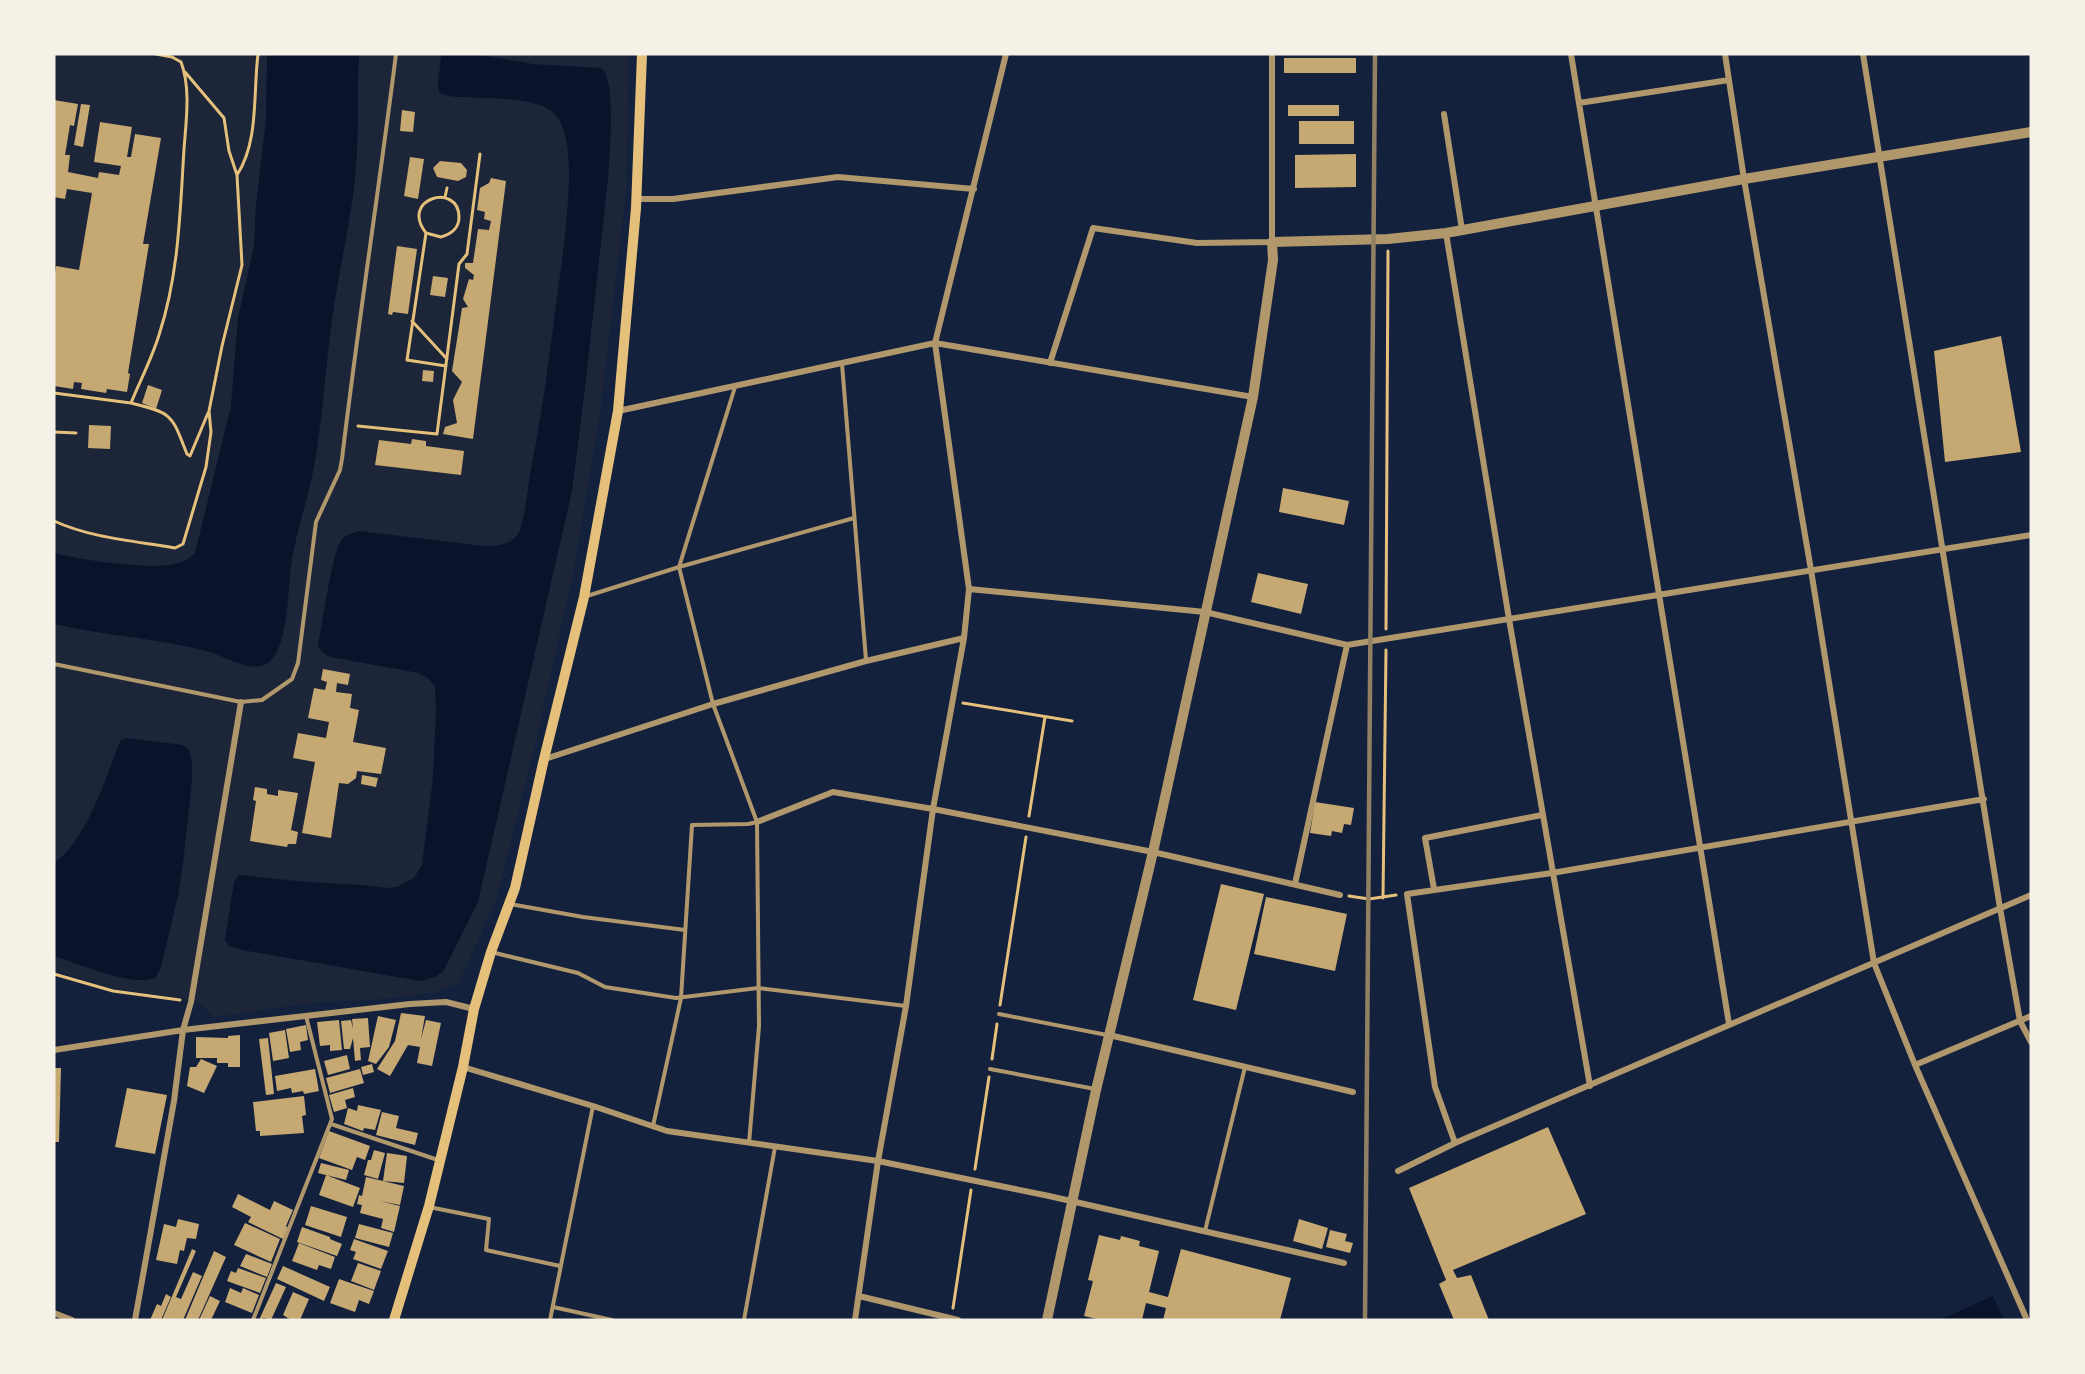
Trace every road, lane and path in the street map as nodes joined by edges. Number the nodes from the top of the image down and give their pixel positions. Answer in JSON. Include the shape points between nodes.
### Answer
{"nodes":[{"id":1,"x":156,"y":54,"type":"edge"},
{"id":2,"x":258,"y":54,"type":"edge"},
{"id":3,"x":396,"y":54,"type":"edge"},
{"id":4,"x":642,"y":54,"type":"edge"},
{"id":5,"x":1006,"y":54,"type":"edge"},
{"id":6,"x":1272,"y":54,"type":"edge"},
{"id":7,"x":1571,"y":54,"type":"edge"},
{"id":8,"x":1725,"y":54,"type":"edge"},
{"id":9,"x":1863,"y":54,"type":"edge"},
{"id":10,"x":185,"y":72,"type":"junction"},
{"id":11,"x":1729,"y":80,"type":"junction"},
{"id":12,"x":1579,"y":103,"type":"junction"},
{"id":13,"x":1444,"y":114,"type":"dead end"},
{"id":14,"x":2031,"y":132,"type":"edge"},
{"id":15,"x":480,"y":154,"type":"dead end"},
{"id":16,"x":1880,"y":158,"type":"junction"},
{"id":17,"x":237,"y":175,"type":"junction"},
{"id":18,"x":1744,"y":179,"type":"junction"},
{"id":19,"x":447,"y":188,"type":"dead end"},
{"id":20,"x":974,"y":189,"type":"junction"},
{"id":21,"x":445,"y":197,"type":"junction"},
{"id":22,"x":637,"y":199,"type":"junction"},
{"id":23,"x":1597,"y":207,"type":"junction"},
{"id":24,"x":1462,"y":230,"type":"junction"},
{"id":25,"x":426,"y":233,"type":"junction"},
{"id":26,"x":1446,"y":233,"type":"junction"},
{"id":27,"x":1388,"y":239,"type":"junction"},
{"id":28,"x":1272,"y":242,"type":"junction"},
{"id":29,"x":412,"y":321,"type":"junction"},
{"id":30,"x":935,"y":343,"type":"junction"},
{"id":31,"x":447,"y":359,"type":"junction"},
{"id":32,"x":1050,"y":363,"type":"junction"},
{"id":33,"x":842,"y":364,"type":"junction"},
{"id":34,"x":446,"y":366,"type":"junction"},
{"id":35,"x":735,"y":387,"type":"junction"},
{"id":36,"x":54,"y":393,"type":"edge"},
{"id":37,"x":1252,"y":397,"type":"junction"},
{"id":38,"x":131,"y":403,"type":"junction"},
{"id":39,"x":209,"y":411,"type":"junction"},
{"id":40,"x":618,"y":411,"type":"junction"},
{"id":41,"x":358,"y":426,"type":"dead end"},
{"id":42,"x":54,"y":432,"type":"edge"},
{"id":43,"x":76,"y":433,"type":"dead end"},
{"id":44,"x":854,"y":518,"type":"junction"},
{"id":45,"x":54,"y":521,"type":"edge"},
{"id":46,"x":2031,"y":535,"type":"edge"},
{"id":47,"x":1943,"y":550,"type":"junction"},
{"id":48,"x":679,"y":567,"type":"junction"},
{"id":49,"x":1811,"y":570,"type":"junction"},
{"id":50,"x":969,"y":589,"type":"junction"},
{"id":51,"x":1660,"y":596,"type":"junction"},
{"id":52,"x":584,"y":597,"type":"junction"},
{"id":53,"x":1205,"y":612,"type":"junction"},
{"id":54,"x":1509,"y":619,"type":"junction"},
{"id":55,"x":964,"y":638,"type":"junction"},
{"id":56,"x":1386,"y":638,"type":"junction"},
{"id":57,"x":1347,"y":645,"type":"junction"},
{"id":58,"x":866,"y":661,"type":"junction"},
{"id":59,"x":54,"y":664,"type":"edge"},
{"id":60,"x":952,"y":701,"type":"junction"},
{"id":61,"x":242,"y":702,"type":"junction"},
{"id":62,"x":713,"y":704,"type":"junction"},
{"id":63,"x":1072,"y":721,"type":"dead end"},
{"id":64,"x":544,"y":759,"type":"junction"},
{"id":65,"x":1984,"y":799,"type":"junction"},
{"id":66,"x":933,"y":809,"type":"junction"},
{"id":67,"x":1542,"y":815,"type":"junction"},
{"id":68,"x":757,"y":822,"type":"junction"},
{"id":69,"x":1852,"y":822,"type":"junction"},
{"id":70,"x":1701,"y":849,"type":"junction"},
{"id":71,"x":1153,"y":852,"type":"junction"},
{"id":72,"x":1552,"y":873,"type":"junction"},
{"id":73,"x":1295,"y":884,"type":"junction"},
{"id":74,"x":1434,"y":889,"type":"junction"},
{"id":75,"x":1407,"y":894,"type":"junction"},
{"id":76,"x":1340,"y":895,"type":"joint"},
{"id":77,"x":2031,"y":895,"type":"edge"},
{"id":78,"x":1383,"y":898,"type":"junction"},
{"id":79,"x":509,"y":904,"type":"junction"},
{"id":80,"x":2000,"y":908,"type":"junction"},
{"id":81,"x":685,"y":930,"type":"junction"},
{"id":82,"x":490,"y":952,"type":"junction"},
{"id":83,"x":1874,"y":963,"type":"junction"},
{"id":84,"x":54,"y":974,"type":"edge"},
{"id":85,"x":758,"y":988,"type":"junction"},
{"id":86,"x":681,"y":998,"type":"junction"},
{"id":87,"x":191,"y":1002,"type":"junction"},
{"id":88,"x":906,"y":1006,"type":"junction"},
{"id":89,"x":474,"y":1009,"type":"junction"},
{"id":90,"x":999,"y":1014,"type":"dead end"},
{"id":91,"x":306,"y":1016,"type":"junction"},
{"id":92,"x":2031,"y":1016,"type":"edge"},
{"id":93,"x":2020,"y":1021,"type":"junction"},
{"id":94,"x":1729,"y":1024,"type":"junction"},
{"id":95,"x":183,"y":1030,"type":"junction"},
{"id":96,"x":1109,"y":1035,"type":"junction"},
{"id":97,"x":2031,"y":1042,"type":"edge"},
{"id":98,"x":54,"y":1050,"type":"edge"},
{"id":99,"x":1915,"y":1065,"type":"junction"},
{"id":100,"x":463,"y":1067,"type":"junction"},
{"id":101,"x":1245,"y":1067,"type":"junction"},
{"id":102,"x":990,"y":1069,"type":"dead end"},
{"id":103,"x":1590,"y":1086,"type":"junction"},
{"id":104,"x":1096,"y":1090,"type":"junction"},
{"id":105,"x":1353,"y":1092,"type":"dead end"},
{"id":106,"x":593,"y":1106,"type":"junction"},
{"id":107,"x":331,"y":1124,"type":"junction"},
{"id":108,"x":652,"y":1126,"type":"junction"},
{"id":109,"x":1455,"y":1143,"type":"junction"},
{"id":110,"x":749,"y":1144,"type":"junction"},
{"id":111,"x":775,"y":1147,"type":"junction"},
{"id":112,"x":440,"y":1161,"type":"junction"},
{"id":113,"x":878,"y":1161,"type":"junction"},
{"id":114,"x":1398,"y":1172,"type":"dead end"},
{"id":115,"x":1073,"y":1202,"type":"junction"},
{"id":116,"x":429,"y":1206,"type":"junction"},
{"id":117,"x":1205,"y":1232,"type":"junction"},
{"id":118,"x":1344,"y":1263,"type":"dead end"},
{"id":119,"x":560,"y":1266,"type":"junction"},
{"id":120,"x":859,"y":1296,"type":"junction"},
{"id":121,"x":553,"y":1307,"type":"junction"},
{"id":122,"x":54,"y":1312,"type":"edge"},
{"id":123,"x":72,"y":1320,"type":"edge"},
{"id":124,"x":135,"y":1320,"type":"edge"},
{"id":125,"x":254,"y":1320,"type":"edge"},
{"id":126,"x":394,"y":1320,"type":"edge"},
{"id":127,"x":550,"y":1320,"type":"edge"},
{"id":128,"x":612,"y":1320,"type":"edge"},
{"id":129,"x":744,"y":1320,"type":"edge"},
{"id":130,"x":855,"y":1320,"type":"edge"},
{"id":131,"x":958,"y":1320,"type":"edge"},
{"id":132,"x":1047,"y":1320,"type":"edge"},
{"id":133,"x":2027,"y":1320,"type":"edge"}],
"edges":[{"from":1,"to":10,"type":"path","via":[[181,62]]},
{"from":2,"to":17,"type":"path","via":[[251,140]]},
{"from":3,"to":61,"type":"lane","via":[[342,459],[316,522],[298,663],[292,679],[262,700]]},
{"from":4,"to":22,"type":"main road"},
{"from":5,"to":20,"type":"street"},
{"from":6,"to":28,"type":"street"},
{"from":7,"to":12,"type":"street"},
{"from":8,"to":11,"type":"street"},
{"from":9,"to":16,"type":"street"},
{"from":10,"to":17,"type":"path","via":[[224,118]]},
{"from":10,"to":38,"type":"path","via":[[179,243],[159,335]]},
{"from":11,"to":12,"type":"street"},
{"from":11,"to":18,"type":"street"},
{"from":12,"to":23,"type":"street"},
{"from":13,"to":24,"type":"street"},
{"from":14,"to":16,"type":"street"},
{"from":15,"to":31,"type":"path","via":[[467,254],[459,264]]},
{"from":16,"to":18,"type":"street"},
{"from":16,"to":47,"type":"street"},
{"from":17,"to":39,"type":"path","via":[[242,266]]},
{"from":18,"to":23,"type":"street"},
{"from":18,"to":49,"type":"street"},
{"from":19,"to":21,"type":"path"},
{"from":20,"to":22,"type":"street","via":[[838,177],[692,197]]},
{"from":20,"to":30,"type":"street"},
{"from":21,"to":25,"type":"path","via":[[435,197],[421,208],[419,217]]},
{"from":21,"to":25,"type":"path","via":[[460,214],[455,230],[441,237]]},
{"from":22,"to":40,"type":"main road"},
{"from":23,"to":24,"type":"street"},
{"from":23,"to":51,"type":"street"},
{"from":24,"to":26,"type":"street"},
{"from":25,"to":29,"type":"path"},
{"from":26,"to":27,"type":"street"},
{"from":26,"to":54,"type":"street"},
{"from":27,"to":28,"type":"street"},
{"from":27,"to":56,"type":"path"},
{"from":28,"to":32,"type":"street","via":[[1197,243],[1093,228]]},
{"from":28,"to":37,"type":"street","via":[[1273,260]]},
{"from":29,"to":31,"type":"path"},
{"from":29,"to":34,"type":"path","via":[[407,360]]},
{"from":30,"to":32,"type":"street"},
{"from":30,"to":33,"type":"street"},
{"from":30,"to":50,"type":"street"},
{"from":31,"to":34,"type":"path"},
{"from":32,"to":37,"type":"street"},
{"from":33,"to":35,"type":"street"},
{"from":33,"to":44,"type":"lane"},
{"from":34,"to":41,"type":"path","via":[[437,434]]},
{"from":35,"to":40,"type":"street"},
{"from":35,"to":48,"type":"lane"},
{"from":36,"to":38,"type":"path"},
{"from":37,"to":53,"type":"street"},
{"from":38,"to":39,"type":"path","via":[[162,411],[172,419],[190,456]]},
{"from":39,"to":45,"type":"path","via":[[211,432],[206,467],[180,547],[103,536]]},
{"from":40,"to":52,"type":"main road"},
{"from":42,"to":43,"type":"path"},
{"from":44,"to":48,"type":"lane"},
{"from":44,"to":58,"type":"lane"},
{"from":46,"to":47,"type":"street"},
{"from":47,"to":49,"type":"street"},
{"from":47,"to":65,"type":"street"},
{"from":48,"to":52,"type":"lane"},
{"from":48,"to":62,"type":"lane"},
{"from":49,"to":51,"type":"street"},
{"from":49,"to":69,"type":"street"},
{"from":50,"to":53,"type":"street"},
{"from":50,"to":55,"type":"street"},
{"from":51,"to":54,"type":"street"},
{"from":51,"to":70,"type":"street"},
{"from":52,"to":64,"type":"main road"},
{"from":53,"to":57,"type":"street"},
{"from":53,"to":71,"type":"street"},
{"from":54,"to":56,"type":"street"},
{"from":54,"to":67,"type":"street"},
{"from":55,"to":58,"type":"street"},
{"from":55,"to":60,"type":"street"},
{"from":56,"to":57,"type":"street"},
{"from":56,"to":78,"type":"path"},
{"from":57,"to":73,"type":"street"},
{"from":58,"to":62,"type":"street"},
{"from":59,"to":61,"type":"lane"},
{"from":60,"to":63,"type":"path"},
{"from":60,"to":66,"type":"street"},
{"from":61,"to":87,"type":"street"},
{"from":62,"to":64,"type":"street"},
{"from":62,"to":68,"type":"lane"},
{"from":64,"to":79,"type":"main road"},
{"from":65,"to":69,"type":"street"},
{"from":65,"to":80,"type":"street"},
{"from":66,"to":68,"type":"street","via":[[833,792]]},
{"from":66,"to":71,"type":"street"},
{"from":66,"to":88,"type":"street"},
{"from":67,"to":72,"type":"street"},
{"from":67,"to":74,"type":"street","via":[[1425,838]]},
{"from":68,"to":81,"type":"lane","via":[[692,825]]},
{"from":68,"to":85,"type":"lane"},
{"from":69,"to":70,"type":"street"},
{"from":69,"to":83,"type":"street"},
{"from":70,"to":72,"type":"street"},
{"from":70,"to":94,"type":"street"},
{"from":71,"to":73,"type":"street"},
{"from":71,"to":96,"type":"street"},
{"from":72,"to":74,"type":"street"},
{"from":72,"to":103,"type":"street"},
{"from":73,"to":76,"type":"street"},
{"from":74,"to":75,"type":"street"},
{"from":75,"to":78,"type":"path"},
{"from":75,"to":109,"type":"street","via":[[1435,1087]]},
{"from":76,"to":78,"type":"path"},
{"from":77,"to":80,"type":"street"},
{"from":79,"to":81,"type":"lane"},
{"from":79,"to":82,"type":"main road"},
{"from":80,"to":83,"type":"street"},
{"from":80,"to":93,"type":"street"},
{"from":81,"to":86,"type":"lane"},
{"from":82,"to":86,"type":"lane","via":[[578,973],[605,987]]},
{"from":82,"to":89,"type":"main road"},
{"from":83,"to":94,"type":"street"},
{"from":83,"to":99,"type":"street"},
{"from":84,"to":87,"type":"path","via":[[113,991]]},
{"from":85,"to":86,"type":"lane"},
{"from":85,"to":88,"type":"lane"},
{"from":85,"to":110,"type":"lane","via":[[759,1026]]},
{"from":86,"to":108,"type":"lane"},
{"from":87,"to":95,"type":"street"},
{"from":88,"to":113,"type":"street"},
{"from":89,"to":91,"type":"street","via":[[443,1002]]},
{"from":89,"to":100,"type":"main road"},
{"from":90,"to":96,"type":"lane"},
{"from":91,"to":95,"type":"street"},
{"from":91,"to":107,"type":"lane"},
{"from":92,"to":93,"type":"street"},
{"from":93,"to":97,"type":"street"},
{"from":93,"to":99,"type":"street"},
{"from":94,"to":103,"type":"street"},
{"from":95,"to":98,"type":"street"},
{"from":95,"to":124,"type":"street"},
{"from":96,"to":101,"type":"street"},
{"from":96,"to":104,"type":"street"},
{"from":99,"to":133,"type":"street"},
{"from":100,"to":106,"type":"street"},
{"from":100,"to":112,"type":"main road"},
{"from":101,"to":105,"type":"street"},
{"from":101,"to":117,"type":"lane"},
{"from":102,"to":104,"type":"lane"},
{"from":103,"to":109,"type":"street"},
{"from":104,"to":115,"type":"street"},
{"from":106,"to":108,"type":"street"},
{"from":106,"to":119,"type":"lane"},
{"from":107,"to":112,"type":"lane"},
{"from":107,"to":125,"type":"lane"},
{"from":108,"to":110,"type":"street"},
{"from":109,"to":114,"type":"street"},
{"from":110,"to":111,"type":"street"},
{"from":111,"to":113,"type":"street"},
{"from":111,"to":129,"type":"lane"},
{"from":112,"to":116,"type":"main road"},
{"from":113,"to":115,"type":"street"},
{"from":113,"to":120,"type":"street"},
{"from":115,"to":117,"type":"street"},
{"from":115,"to":132,"type":"street"},
{"from":116,"to":119,"type":"lane","via":[[489,1219],[486,1250]]},
{"from":116,"to":126,"type":"main road"},
{"from":117,"to":118,"type":"street","via":[[1310,1259]]},
{"from":119,"to":121,"type":"lane"},
{"from":120,"to":130,"type":"street"},
{"from":120,"to":131,"type":"street"},
{"from":121,"to":127,"type":"lane"},
{"from":121,"to":128,"type":"lane"},
{"from":122,"to":123,"type":"street"}]}
